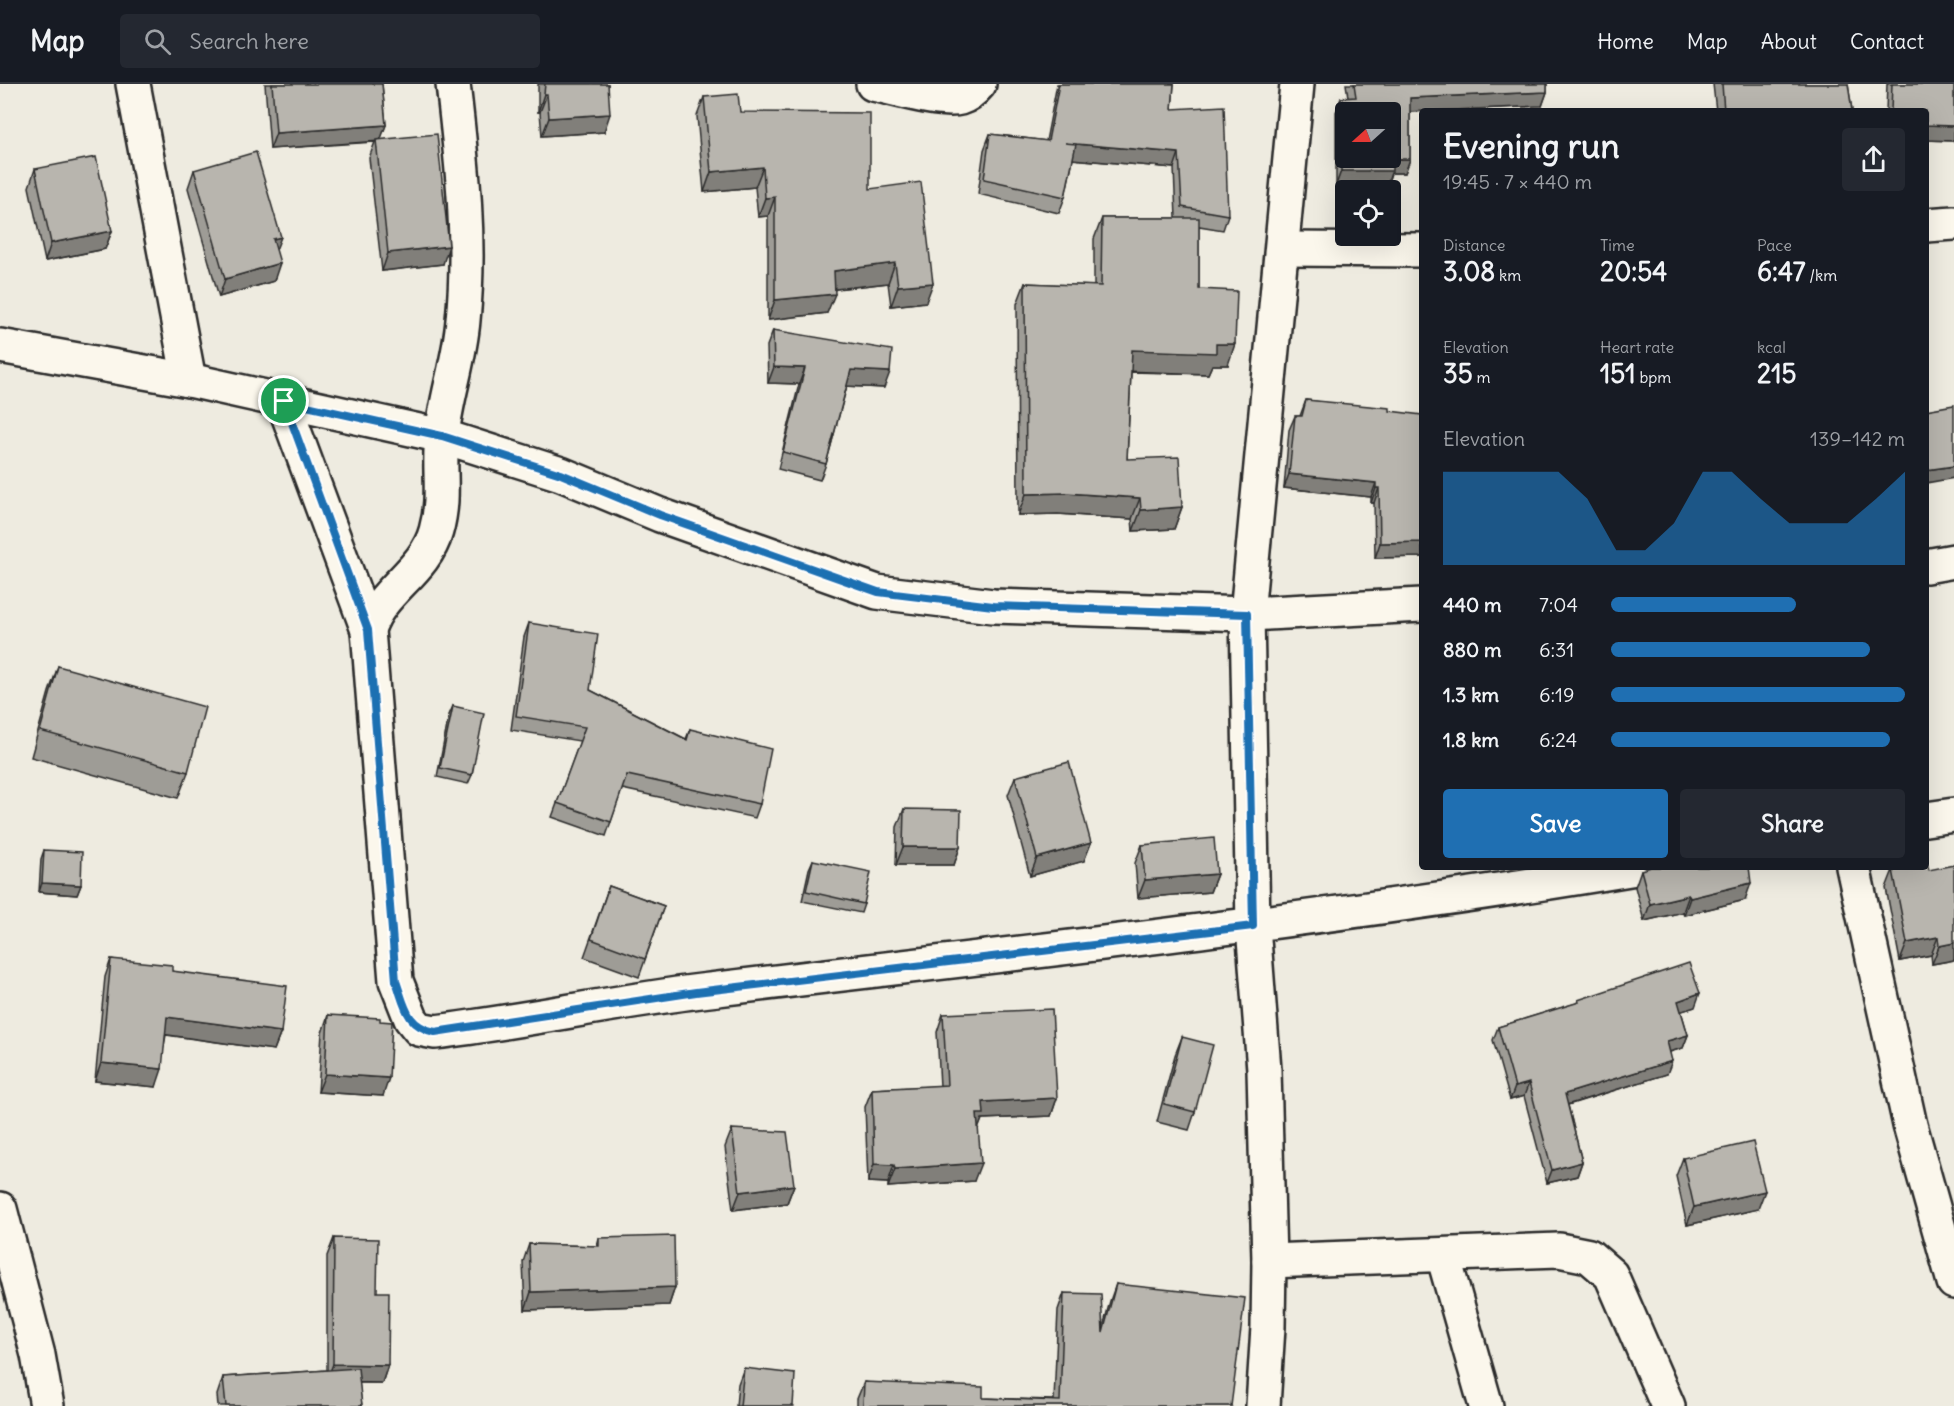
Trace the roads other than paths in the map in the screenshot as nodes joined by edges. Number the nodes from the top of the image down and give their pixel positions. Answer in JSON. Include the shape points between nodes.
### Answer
{"nodes":[{"id":1,"x":133,"y":84,"type":"edge"},
{"id":2,"x":453,"y":84,"type":"edge"},
{"id":3,"x":873,"y":84,"type":"edge"},
{"id":4,"x":979,"y":84,"type":"edge"},
{"id":5,"x":1297,"y":84,"type":"edge"},
{"id":6,"x":1954,"y":223,"type":"edge"},
{"id":7,"x":1929,"y":225,"type":"edge"},
{"id":8,"x":1283,"y":249,"type":"junction"},
{"id":9,"x":1419,"y":250,"type":"edge"},
{"id":10,"x":0,"y":346,"type":"edge"},
{"id":11,"x":189,"y":380,"type":"junction"},
{"id":12,"x":284,"y":401,"type":"junction"},
{"id":13,"x":442,"y":436,"type":"junction"},
{"id":14,"x":1954,"y":561,"type":"edge"},
{"id":15,"x":1929,"y":565,"type":"edge"},
{"id":16,"x":1419,"y":605,"type":"edge"},
{"id":17,"x":1247,"y":614,"type":"junction"},
{"id":18,"x":368,"y":630,"type":"junction"},
{"id":19,"x":1954,"y":815,"type":"edge"},
{"id":20,"x":1929,"y":819,"type":"edge"},
{"id":21,"x":1626,"y":870,"type":"edge"},
{"id":22,"x":1853,"y":870,"type":"edge"},
{"id":23,"x":1253,"y":926,"type":"junction"},
{"id":24,"x":0,"y":1209,"type":"edge"},
{"id":25,"x":1443,"y":1255,"type":"junction"},
{"id":26,"x":1269,"y":1261,"type":"junction"},
{"id":27,"x":1954,"y":1282,"type":"edge"},
{"id":28,"x":47,"y":1406,"type":"edge"},
{"id":29,"x":1263,"y":1406,"type":"edge"},
{"id":30,"x":1486,"y":1406,"type":"edge"},
{"id":31,"x":1668,"y":1406,"type":"edge"}],
"edges":[{"from":1,"to":11,"type":"street"},
{"from":2,"to":13,"type":"street","via":[[463,171],[466,256],[464,320]]},
{"from":3,"to":4,"type":"street","via":[[959,99]]},
{"from":5,"to":8,"type":"street"},
{"from":6,"to":7,"type":"street"},
{"from":8,"to":9,"type":"street"},
{"from":8,"to":17,"type":"street"},
{"from":10,"to":11,"type":"street"},
{"from":11,"to":12,"type":"street"},
{"from":12,"to":13,"type":"street"},
{"from":12,"to":18,"type":"street"},
{"from":13,"to":17,"type":"street","via":[[561,474],[660,515],[878,592],[993,606]]},
{"from":13,"to":18,"type":"street","via":[[443,494],[436,532],[422,562],[372,613]]},
{"from":14,"to":15,"type":"street"},
{"from":16,"to":17,"type":"street"},
{"from":17,"to":23,"type":"street"},
{"from":18,"to":23,"type":"street","via":[[396,981],[419,1029],[435,1032],[696,992]]},
{"from":19,"to":20,"type":"street"},
{"from":21,"to":23,"type":"street"},
{"from":22,"to":27,"type":"street","via":[[1910,1125]]},
{"from":23,"to":26,"type":"street","via":[[1264,1070]]},
{"from":24,"to":28,"type":"street","via":[[38,1355]]},
{"from":25,"to":26,"type":"street"},
{"from":25,"to":30,"type":"street"},
{"from":25,"to":31,"type":"street","via":[[1559,1250],[1588,1256],[1611,1275]]},
{"from":26,"to":29,"type":"street"}]}
